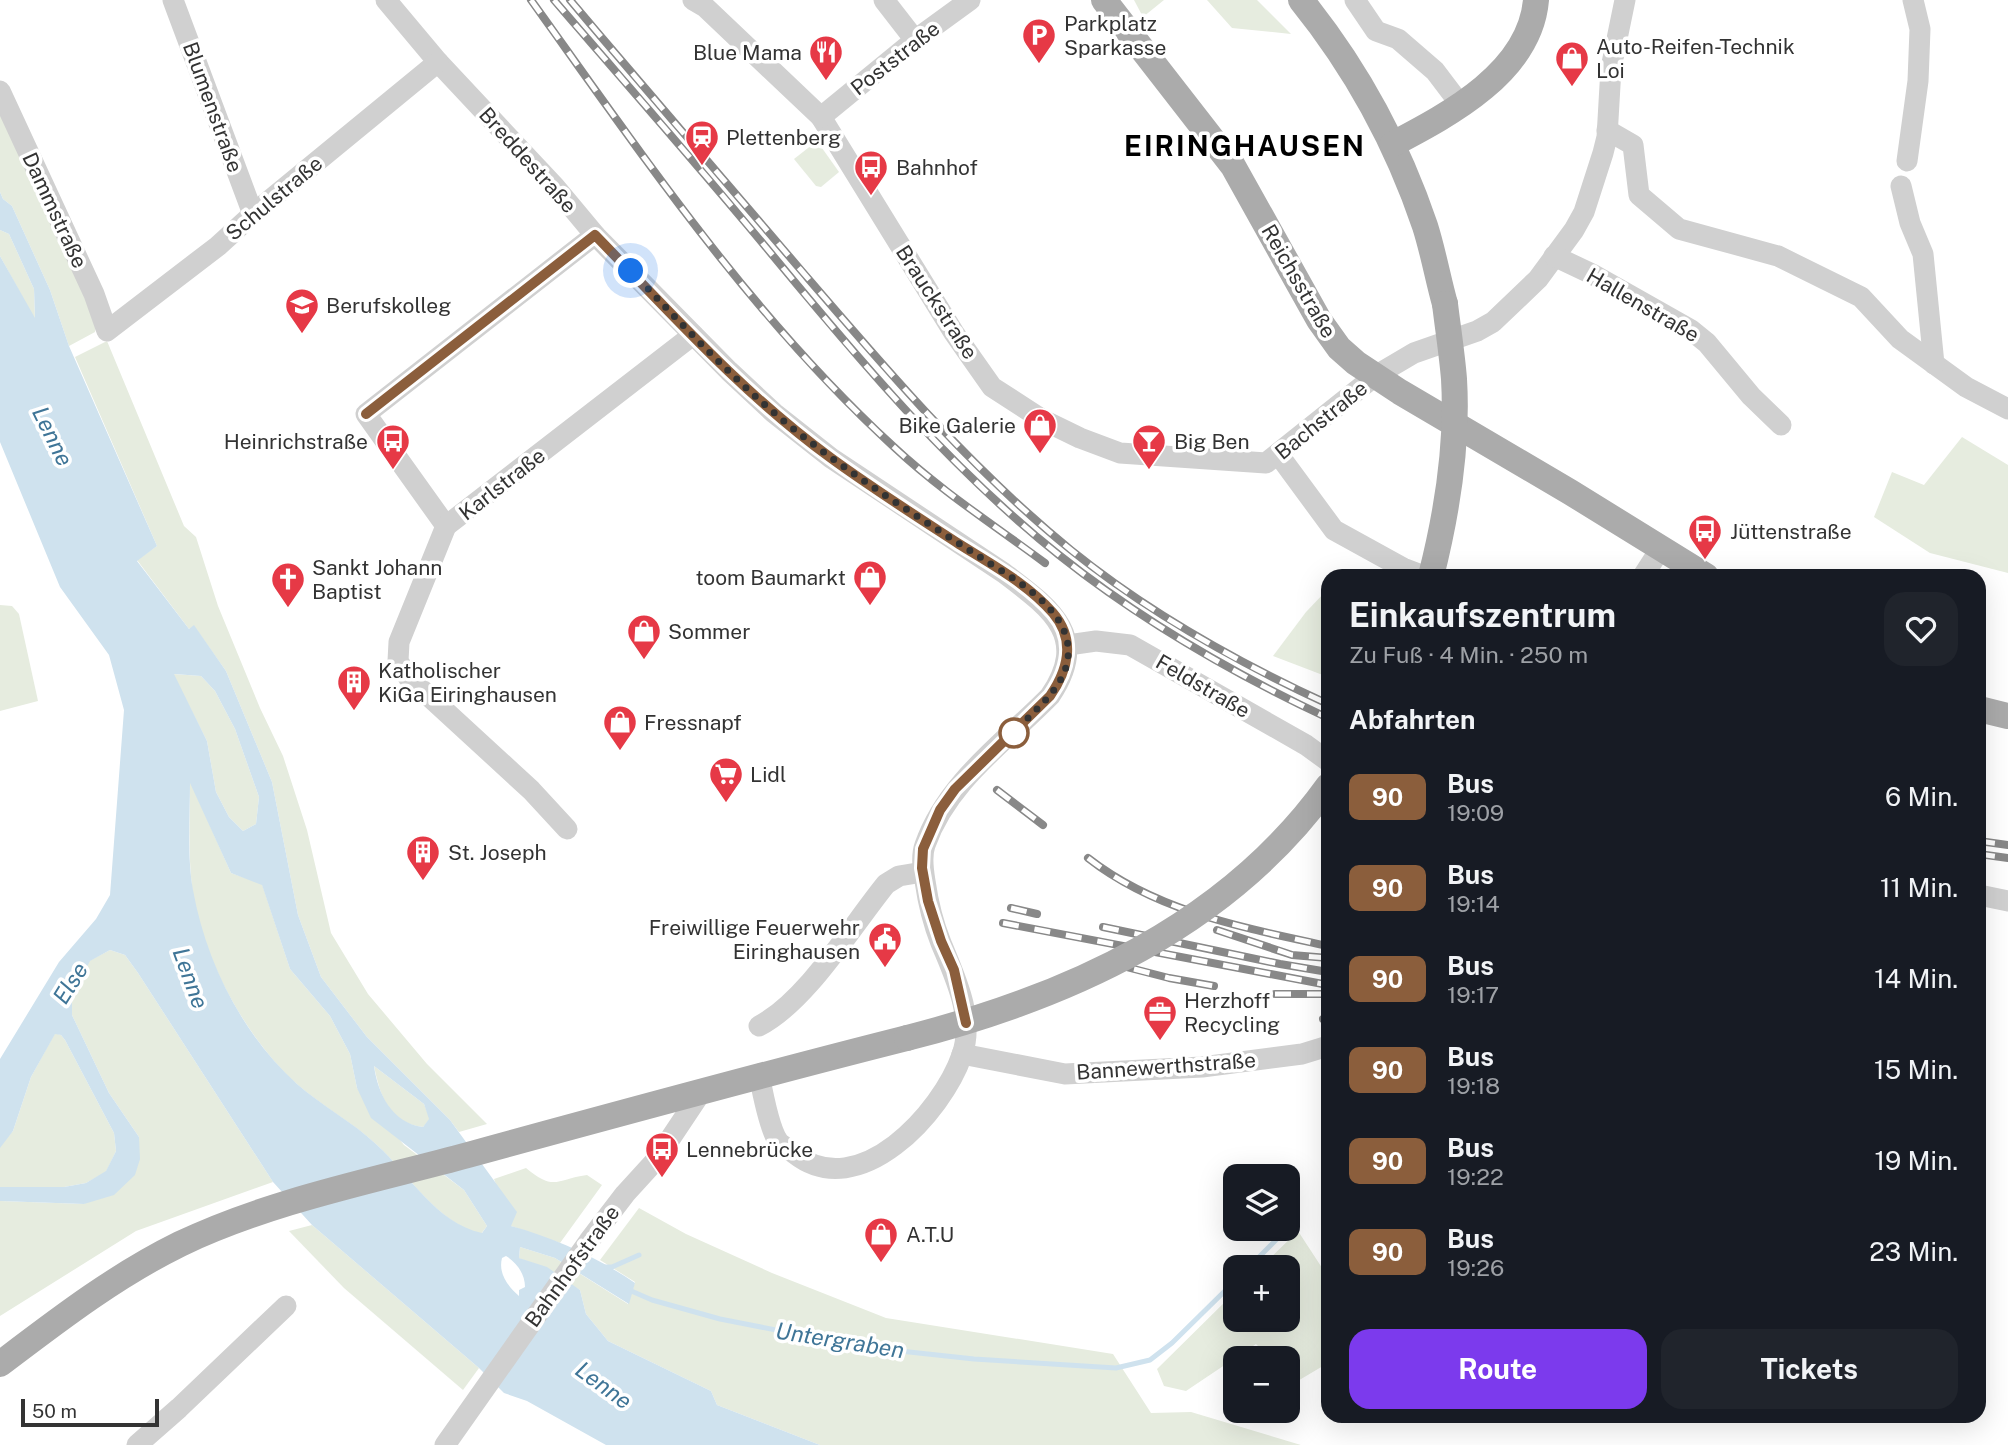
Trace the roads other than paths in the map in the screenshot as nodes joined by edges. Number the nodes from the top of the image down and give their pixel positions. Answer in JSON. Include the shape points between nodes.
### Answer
{"nodes":[{"id":1,"x":173,"y":0,"type":"edge"},
{"id":2,"x":386,"y":0,"type":"edge"},
{"id":3,"x":694,"y":0,"type":"edge"},
{"id":4,"x":884,"y":0,"type":"edge"},
{"id":5,"x":970,"y":0,"type":"edge"},
{"id":6,"x":1301,"y":0,"type":"edge"},
{"id":7,"x":1355,"y":0,"type":"edge"},
{"id":8,"x":1536,"y":0,"type":"edge"},
{"id":9,"x":1625,"y":0,"type":"edge"},
{"id":10,"x":1913,"y":0,"type":"edge"},
{"id":11,"x":1109,"y":3,"type":"edge"},
{"id":12,"x":915,"y":40,"type":"junction"},
{"id":13,"x":439,"y":62,"type":"junction"},
{"id":14,"x":0,"y":91,"type":"edge"},
{"id":15,"x":1460,"y":103,"type":"junction"},
{"id":16,"x":821,"y":117,"type":"junction"},
{"id":17,"x":1607,"y":130,"type":"junction"},
{"id":18,"x":1392,"y":144,"type":"junction"},
{"id":19,"x":1907,"y":161,"type":"dead end"},
{"id":20,"x":1901,"y":186,"type":"dead end"},
{"id":21,"x":253,"y":214,"type":"junction"},
{"id":22,"x":595,"y":235,"type":"junction"},
{"id":23,"x":1554,"y":256,"type":"junction"},
{"id":24,"x":107,"y":331,"type":"joint"},
{"id":25,"x":693,"y":335,"type":"junction"},
{"id":26,"x":1934,"y":364,"type":"junction"},
{"id":27,"x":1375,"y":376,"type":"junction"},
{"id":28,"x":2008,"y":409,"type":"edge"},
{"id":29,"x":1782,"y":425,"type":"dead end"},
{"id":30,"x":1272,"y":459,"type":"junction"},
{"id":31,"x":446,"y":526,"type":"junction"},
{"id":32,"x":1661,"y":548,"type":"junction"},
{"id":33,"x":1406,"y":569,"type":"edge"},
{"id":34,"x":1433,"y":569,"type":"edge"},
{"id":35,"x":1648,"y":569,"type":"edge"},
{"id":36,"x":1695,"y":569,"type":"edge"},
{"id":37,"x":1068,"y":645,"type":"junction"},
{"id":38,"x":1986,"y":711,"type":"edge"},
{"id":39,"x":2008,"y":716,"type":"edge"},
{"id":40,"x":1321,"y":756,"type":"edge"},
{"id":41,"x":1321,"y":796,"type":"edge"},
{"id":42,"x":567,"y":829,"type":"dead end"},
{"id":43,"x":923,"y":872,"type":"junction"},
{"id":44,"x":1986,"y":896,"type":"edge"},
{"id":45,"x":2008,"y":901,"type":"edge"},
{"id":46,"x":758,"y":1026,"type":"dead end"},
{"id":47,"x":1321,"y":1048,"type":"edge"},
{"id":48,"x":962,"y":1054,"type":"junction"},
{"id":49,"x":759,"y":1074,"type":"junction"},
{"id":50,"x":702,"y":1091,"type":"junction"},
{"id":51,"x":286,"y":1306,"type":"dead end"},
{"id":52,"x":0,"y":1364,"type":"edge"},
{"id":53,"x":137,"y":1445,"type":"edge"},
{"id":54,"x":444,"y":1445,"type":"edge"}],
"edges":[{"from":1,"to":21,"type":"street","name":"Blumenstraße"},
{"from":2,"to":13,"type":"street","name":"Breddestraße"},
{"from":3,"to":16,"type":"street","name":"Brauckstraße"},
{"from":4,"to":12,"type":"street"},
{"from":5,"to":12,"type":"street","name":"Poststraße"},
{"from":6,"to":18,"type":"main road","via":[[1370,98]]},
{"from":7,"to":15,"type":"street","via":[[1376,31],[1408,47]]},
{"from":8,"to":15,"type":"main road","via":[[1524,43],[1510,63],[1496,79]]},
{"from":9,"to":17,"type":"street","via":[[1611,68]]},
{"from":10,"to":19,"type":"street","via":[[1920,29]]},
{"from":11,"to":27,"type":"main road","name":"Reichsstraße","via":[[1233,166],[1319,320],[1339,348]]},
{"from":12,"to":16,"type":"street","name":"Poststraße"},
{"from":13,"to":21,"type":"street","name":"Schulstraße"},
{"from":13,"to":22,"type":"street","name":"Breddestraße"},
{"from":14,"to":24,"type":"street","name":"Dammstraße"},
{"from":15,"to":18,"type":"main road"},
{"from":16,"to":30,"type":"street","name":"Brauckstraße","via":[[992,387],[1043,420],[1120,453]]},
{"from":17,"to":23,"type":"street","via":[[1584,212]]},
{"from":17,"to":26,"type":"street","via":[[1633,145],[1639,195],[1679,229],[1778,256],[1861,297],[1900,339]]},
{"from":18,"to":34,"type":"main road","bridge":true,"via":[[1425,227],[1445,304],[1454,380],[1452,449],[1443,528]]},
{"from":20,"to":26,"type":"street","via":[[1923,254]]},
{"from":21,"to":24,"type":"street","name":"Schulstraße"},
{"from":22,"to":25,"type":"street","name":"Breddestraße"},
{"from":22,"to":31,"type":"street","via":[[366,414]]},
{"from":23,"to":27,"type":"street","via":[[1529,289],[1493,322],[1415,353]]},
{"from":23,"to":29,"type":"street","name":"Hallenstraße","via":[[1691,330]]},
{"from":25,"to":31,"type":"street","name":"Karlstraße"},
{"from":25,"to":37,"type":"street","name":"Breddestraße","via":[[774,413],[831,458],[1029,592],[1054,614]]},
{"from":26,"to":28,"type":"street"},
{"from":27,"to":30,"type":"street","name":"Bachstraße"},
{"from":27,"to":32,"type":"main road","name":"Reichsstraße"},
{"from":30,"to":33,"type":"street","via":[[1334,530]]},
{"from":31,"to":42,"type":"street","name":"Karlstraße","via":[[399,642],[398,661],[408,677]]},
{"from":32,"to":35,"type":"street"},
{"from":32,"to":36,"type":"main road","name":"Reichsstraße"},
{"from":37,"to":40,"type":"street","name":"Feldstraße","via":[[1096,641],[1130,645]]},
{"from":37,"to":43,"type":"street","via":[[1066,664],[1050,696],[955,789],[940,810],[923,849]]},
{"from":38,"to":39,"type":"main road"},
{"from":41,"to":49,"type":"main road","bridge":true,"via":[[1263,861],[1210,906],[1132,955],[967,1022]]},
{"from":43,"to":46,"type":"street","via":[[899,876],[886,884],[808,984],[774,1018]]},
{"from":43,"to":48,"type":"street","via":[[928,901],[961,996],[967,1028]]},
{"from":44,"to":45,"type":"street"},
{"from":47,"to":48,"type":"street","name":"Bannewerthstraße","via":[[1202,1067],[1065,1073]]},
{"from":48,"to":49,"type":"street","via":[[923,1119],[900,1141],[848,1168],[823,1168],[804,1161],[778,1140]]},
{"from":49,"to":50,"type":"main road"},
{"from":50,"to":52,"type":"main road","via":[[248,1217],[181,1244],[119,1277]]},
{"from":50,"to":54,"type":"street","name":"Bahnhofstraße"},
{"from":51,"to":53,"type":"street"}]}
